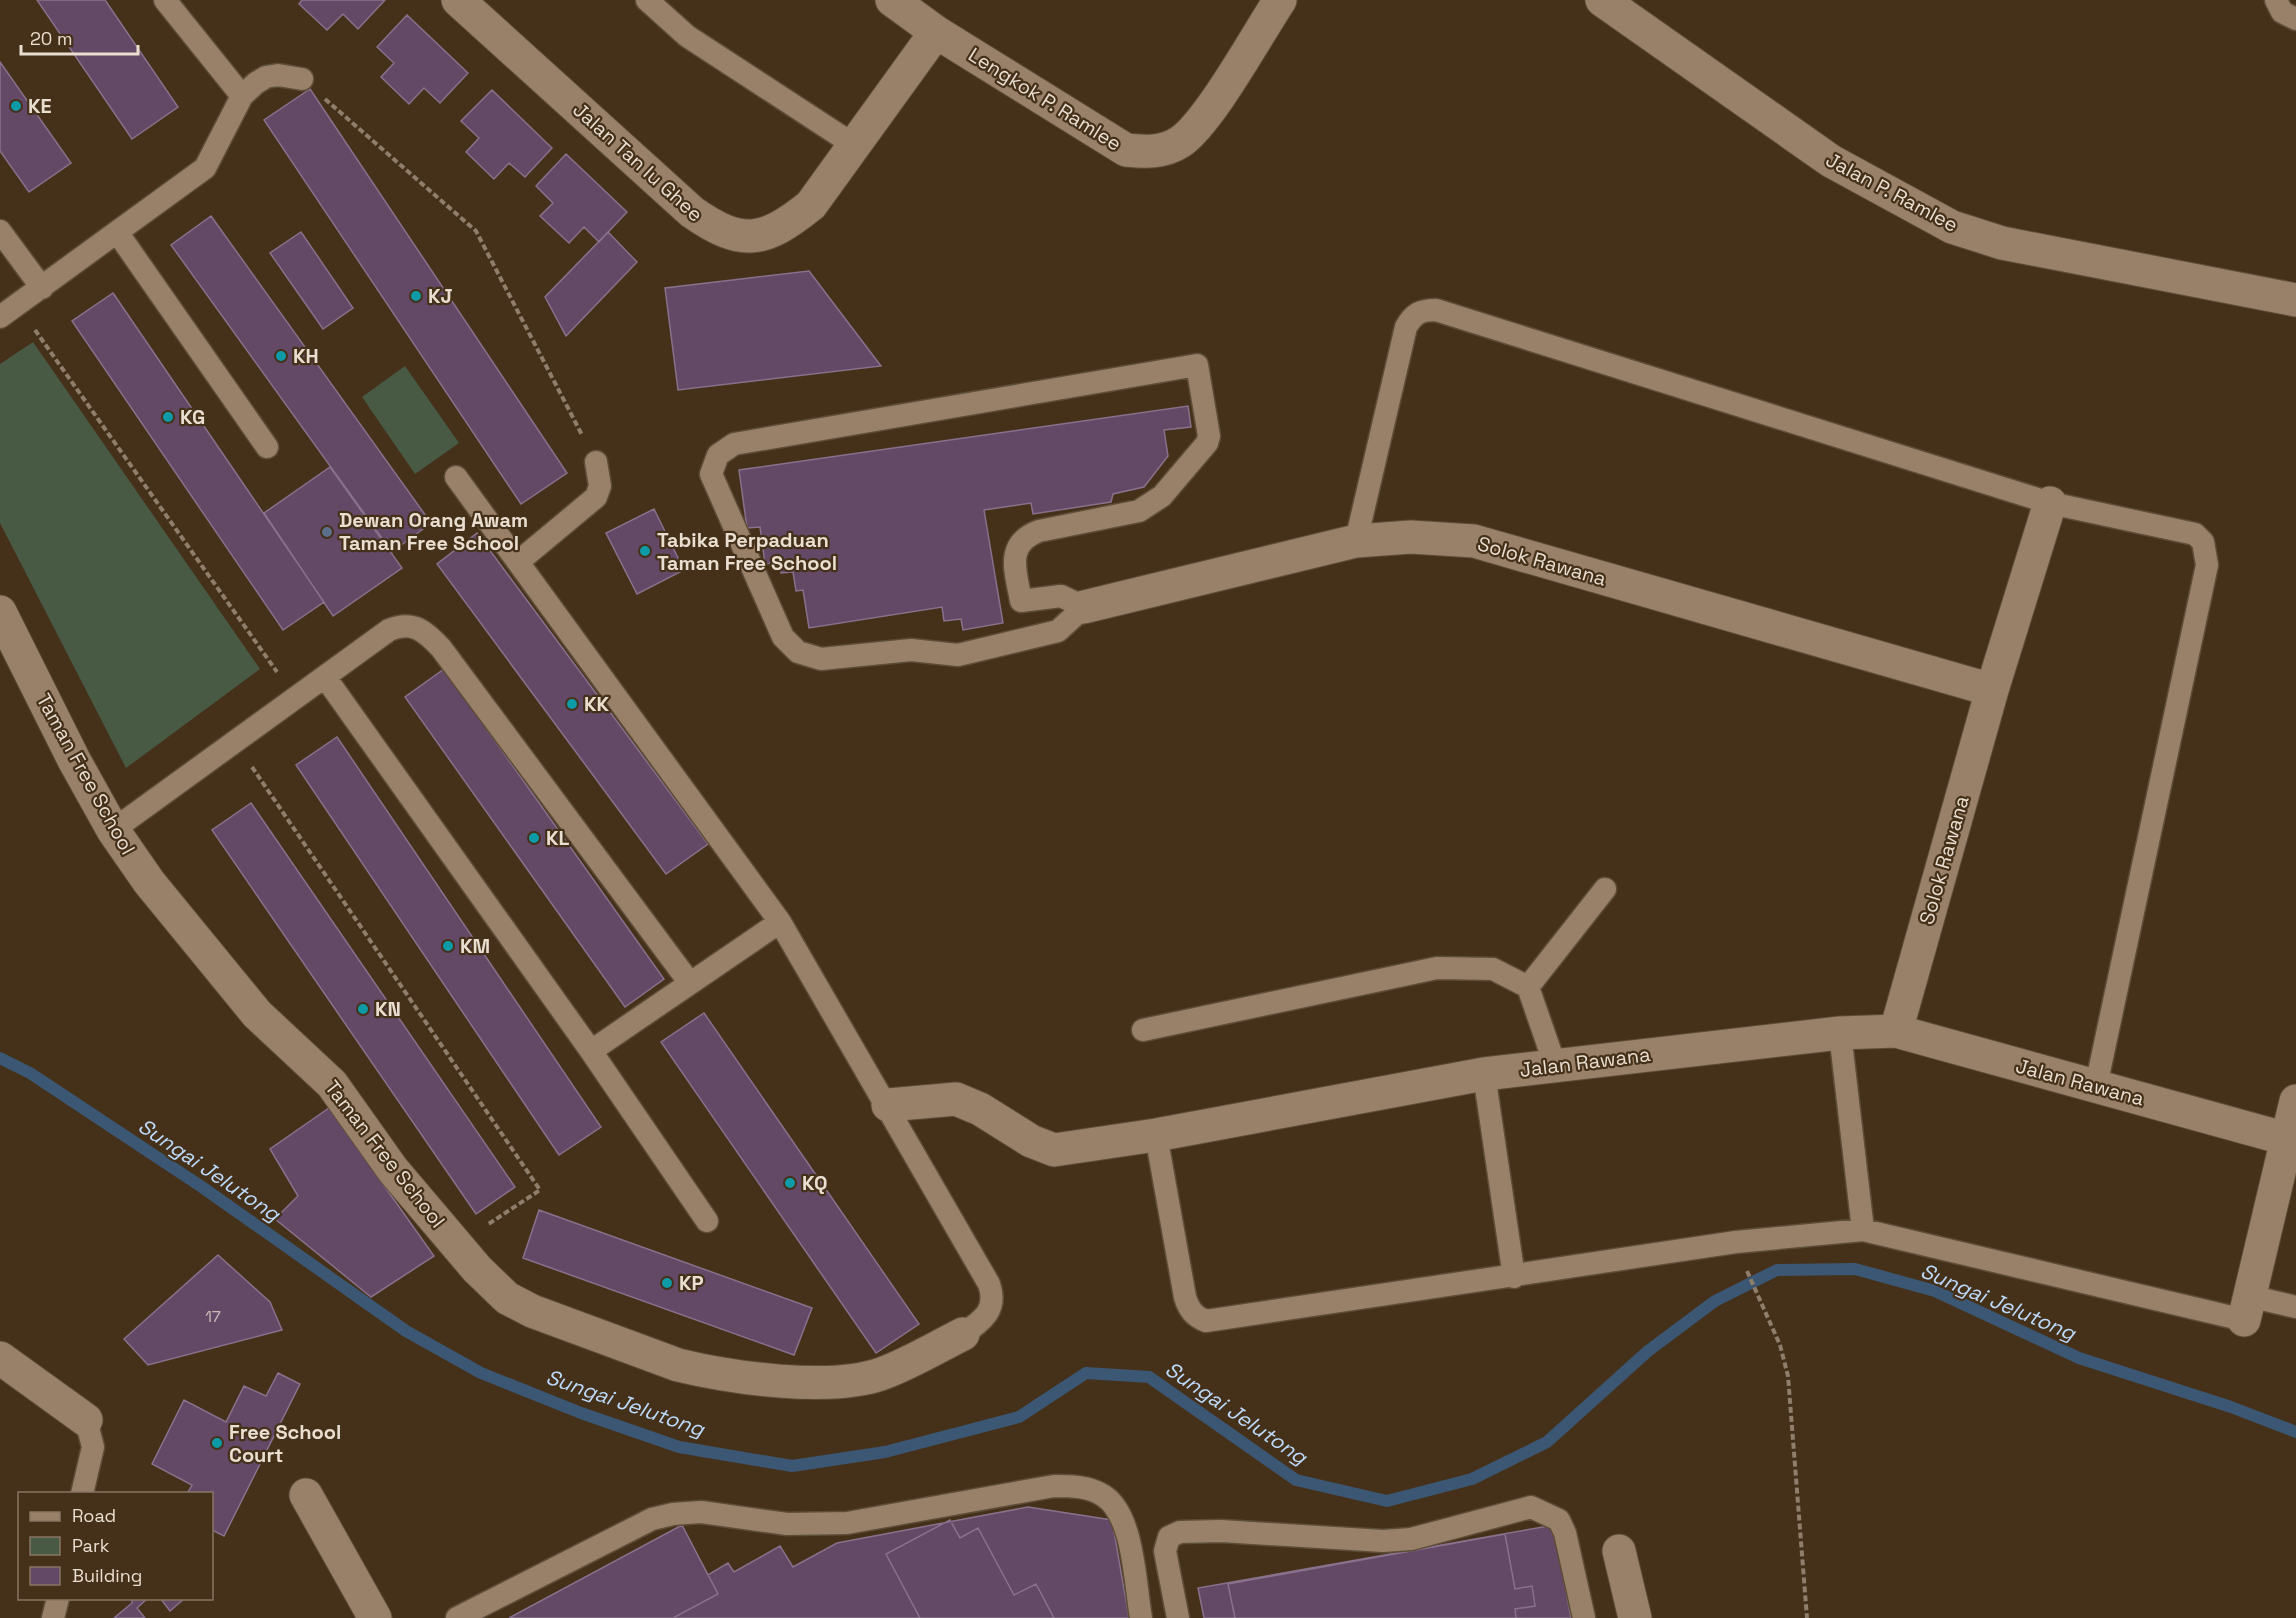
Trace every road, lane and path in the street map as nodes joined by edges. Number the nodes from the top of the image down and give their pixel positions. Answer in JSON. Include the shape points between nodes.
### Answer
{"nodes":[{"id":1,"x":165,"y":0,"type":"edge"},
{"id":2,"x":458,"y":0,"type":"edge"},
{"id":3,"x":647,"y":0,"type":"edge"},
{"id":4,"x":892,"y":0,"type":"edge"},
{"id":5,"x":1280,"y":0,"type":"edge"},
{"id":6,"x":1602,"y":0,"type":"edge"},
{"id":7,"x":2276,"y":0,"type":"edge"},
{"id":8,"x":2296,"y":19,"type":"edge"},
{"id":9,"x":936,"y":32,"type":"junction"},
{"id":10,"x":302,"y":79,"type":"joint"},
{"id":11,"x":242,"y":96,"type":"junction"},
{"id":12,"x":854,"y":145,"type":"junction"},
{"id":13,"x":0,"y":231,"type":"edge"},
{"id":14,"x":117,"y":232,"type":"junction"},
{"id":15,"x":42,"y":288,"type":"junction"},
{"id":16,"x":2296,"y":300,"type":"edge"},
{"id":17,"x":8,"y":311,"type":"edge"},
{"id":18,"x":267,"y":447,"type":"dead end"},
{"id":19,"x":596,"y":462,"type":"joint"},
{"id":20,"x":456,"y":477,"type":"dead end"},
{"id":21,"x":2050,"y":503,"type":"junction"},
{"id":22,"x":1356,"y":541,"type":"junction"},
{"id":23,"x":518,"y":562,"type":"junction"},
{"id":24,"x":1021,"y":601,"type":"junction"},
{"id":25,"x":1084,"y":607,"type":"junction"},
{"id":26,"x":0,"y":612,"type":"edge"},
{"id":27,"x":1029,"y":638,"type":"junction"},
{"id":28,"x":325,"y":677,"type":"junction"},
{"id":29,"x":1992,"y":690,"type":"junction"},
{"id":30,"x":296,"y":698,"type":"junction"},
{"id":31,"x":235,"y":742,"type":"junction"},
{"id":32,"x":113,"y":830,"type":"junction"},
{"id":33,"x":1605,"y":889,"type":"dead end"},
{"id":34,"x":780,"y":922,"type":"junction"},
{"id":35,"x":689,"y":982,"type":"junction"},
{"id":36,"x":1528,"y":987,"type":"junction"},
{"id":37,"x":1143,"y":1030,"type":"dead end"},
{"id":38,"x":1896,"y":1031,"type":"junction"},
{"id":39,"x":1840,"y":1033,"type":"junction"},
{"id":40,"x":591,"y":1051,"type":"junction"},
{"id":41,"x":1555,"y":1065,"type":"junction"},
{"id":42,"x":1484,"y":1074,"type":"junction"},
{"id":43,"x":2096,"y":1086,"type":"junction"},
{"id":44,"x":2296,"y":1101,"type":"edge"},
{"id":45,"x":888,"y":1105,"type":"junction"},
{"id":46,"x":1156,"y":1135,"type":"junction"},
{"id":47,"x":2287,"y":1139,"type":"junction"},
{"id":48,"x":707,"y":1221,"type":"dead end"},
{"id":49,"x":1863,"y":1230,"type":"junction"},
{"id":50,"x":457,"y":1245,"type":"junction"},
{"id":51,"x":1744,"y":1264,"type":"dead end"},
{"id":52,"x":1514,"y":1277,"type":"junction"},
{"id":53,"x":2296,"y":1307,"type":"edge"},
{"id":54,"x":2247,"y":1308,"type":"junction"},
{"id":55,"x":963,"y":1334,"type":"joint"},
{"id":56,"x":0,"y":1358,"type":"edge"},
{"id":57,"x":86,"y":1420,"type":"joint"},
{"id":58,"x":82,"y":1492,"type":"edge"},
{"id":59,"x":306,"y":1495,"type":"dead end"},
{"id":60,"x":1619,"y":1551,"type":"dead end"},
{"id":61,"x":58,"y":1600,"type":"edge"},
{"id":62,"x":53,"y":1618,"type":"edge"},
{"id":63,"x":375,"y":1618,"type":"edge"},
{"id":64,"x":457,"y":1618,"type":"edge"},
{"id":65,"x":1141,"y":1618,"type":"edge"},
{"id":66,"x":1178,"y":1618,"type":"edge"},
{"id":67,"x":1584,"y":1618,"type":"edge"},
{"id":68,"x":1635,"y":1618,"type":"edge"},
{"id":69,"x":1807,"y":1618,"type":"edge"}],
"edges":[{"from":1,"to":11,"type":"lane"},
{"from":2,"to":12,"type":"street","name":"Jalan Tan Iu Ghee","via":[[692,212],[718,231],[742,237],[768,233],[790,222],[811,205]]},
{"from":3,"to":12,"type":"lane","via":[[687,36]]},
{"from":4,"to":9,"type":"street","name":"Lengkok P. Ramlee"},
{"from":5,"to":9,"type":"street","name":"Lengkok P. Ramlee","via":[[1205,116],[1180,142],[1153,153],[1126,150]]},
{"from":6,"to":16,"type":"street","name":"Jalan P. Ramlee","via":[[1831,161],[1952,227],[2002,243]]},
{"from":7,"to":8,"type":"lane","via":[[2282,12]]},
{"from":9,"to":12,"type":"street","name":"Jalan Tan Iu Ghee"},
{"from":10,"to":11,"type":"lane","via":[[266,77]]},
{"from":10,"to":19,"type":"path","via":[[476,231]]},
{"from":11,"to":14,"type":"lane","via":[[205,168]]},
{"from":13,"to":15,"type":"lane"},
{"from":14,"to":15,"type":"lane"},
{"from":14,"to":18,"type":"lane"},
{"from":15,"to":17,"type":"lane"},
{"from":17,"to":30,"type":"path"},
{"from":19,"to":23,"type":"lane","via":[[600,486],[596,497]]},
{"from":20,"to":23,"type":"lane"},
{"from":21,"to":22,"type":"lane","via":[[1436,310],[1424,310],[1412,316],[1406,327]]},
{"from":21,"to":29,"type":"street","name":"Solok Rawana"},
{"from":21,"to":43,"type":"lane","via":[[2184,529],[2203,542],[2207,553]]},
{"from":22,"to":25,"type":"street","name":"Solok Rawana"},
{"from":22,"to":29,"type":"street","name":"Solok Rawana","via":[[1411,537],[1474,541]]},
{"from":23,"to":34,"type":"lane"},
{"from":24,"to":25,"type":"lane","via":[[1061,596]]},
{"from":24,"to":27,"type":"lane"},
{"from":24,"to":27,"type":"lane","via":[[1014,557],[1029,535],[1139,511],[1162,496],[1207,443],[1197,364],[734,444],[718,455],[711,474],[783,637],[798,652],[821,659],[911,650],[958,655]]},
{"from":25,"to":27,"type":"lane","via":[[1058,631]]},
{"from":26,"to":32,"type":"street","name":"Taman Free School"},
{"from":28,"to":30,"type":"lane"},
{"from":28,"to":35,"type":"lane","via":[[389,630],[411,625],[421,629],[441,648]]},
{"from":28,"to":40,"type":"lane"},
{"from":29,"to":38,"type":"street","name":"Solok Rawana"},
{"from":30,"to":31,"type":"lane"},
{"from":31,"to":32,"type":"lane"},
{"from":31,"to":50,"type":"path","via":[[540,1190]]},
{"from":32,"to":50,"type":"street","name":"Taman Free School","via":[[149,882],[257,1014],[332,1084],[393,1170]]},
{"from":33,"to":36,"type":"lane"},
{"from":34,"to":35,"type":"lane"},
{"from":34,"to":45,"type":"lane"},
{"from":35,"to":40,"type":"lane"},
{"from":36,"to":37,"type":"lane","via":[[1493,969],[1437,968]]},
{"from":36,"to":41,"type":"lane"},
{"from":38,"to":39,"type":"street","name":"Jalan Rawana"},
{"from":38,"to":43,"type":"street","name":"Jalan Rawana"},
{"from":39,"to":41,"type":"street","name":"Jalan Rawana"},
{"from":39,"to":49,"type":"lane"},
{"from":40,"to":48,"type":"lane"},
{"from":41,"to":42,"type":"street","name":"Jalan Rawana"},
{"from":42,"to":46,"type":"street","name":"Jalan Rawana"},
{"from":42,"to":52,"type":"lane"},
{"from":43,"to":47,"type":"street","name":"Jalan Rawana"},
{"from":44,"to":47,"type":"street"},
{"from":45,"to":46,"type":"street","name":"Jalan Rawana","via":[[956,1099],[1054,1150]]},
{"from":45,"to":55,"type":"lane","via":[[993,1295],[987,1317]]},
{"from":46,"to":52,"type":"lane","via":[[1185,1298],[1188,1308],[1206,1322]]},
{"from":47,"to":54,"type":"street"},
{"from":49,"to":52,"type":"lane","via":[[1736,1242]]},
{"from":49,"to":54,"type":"lane"},
{"from":50,"to":55,"type":"street","name":"Taman Free School","via":[[507,1298],[532,1311],[700,1370],[811,1383],[850,1382],[882,1373]]},
{"from":51,"to":69,"type":"path","via":[[1780,1345],[1788,1376]]},
{"from":53,"to":54,"type":"lane"},
{"from":56,"to":57,"type":"street"},
{"from":57,"to":58,"type":"lane","via":[[93,1447]]},
{"from":59,"to":63,"type":"street"},
{"from":60,"to":68,"type":"street"},
{"from":61,"to":62,"type":"lane"},
{"from":64,"to":65,"type":"lane","via":[[652,1520],[673,1514],[701,1512],[787,1524],[847,1523],[1054,1486],[1080,1486],[1104,1496],[1121,1514]]},
{"from":66,"to":67,"type":"lane","via":[[1166,1551],[1169,1537],[1180,1532],[1383,1541],[1411,1539],[1531,1507],[1559,1520]]}]}
